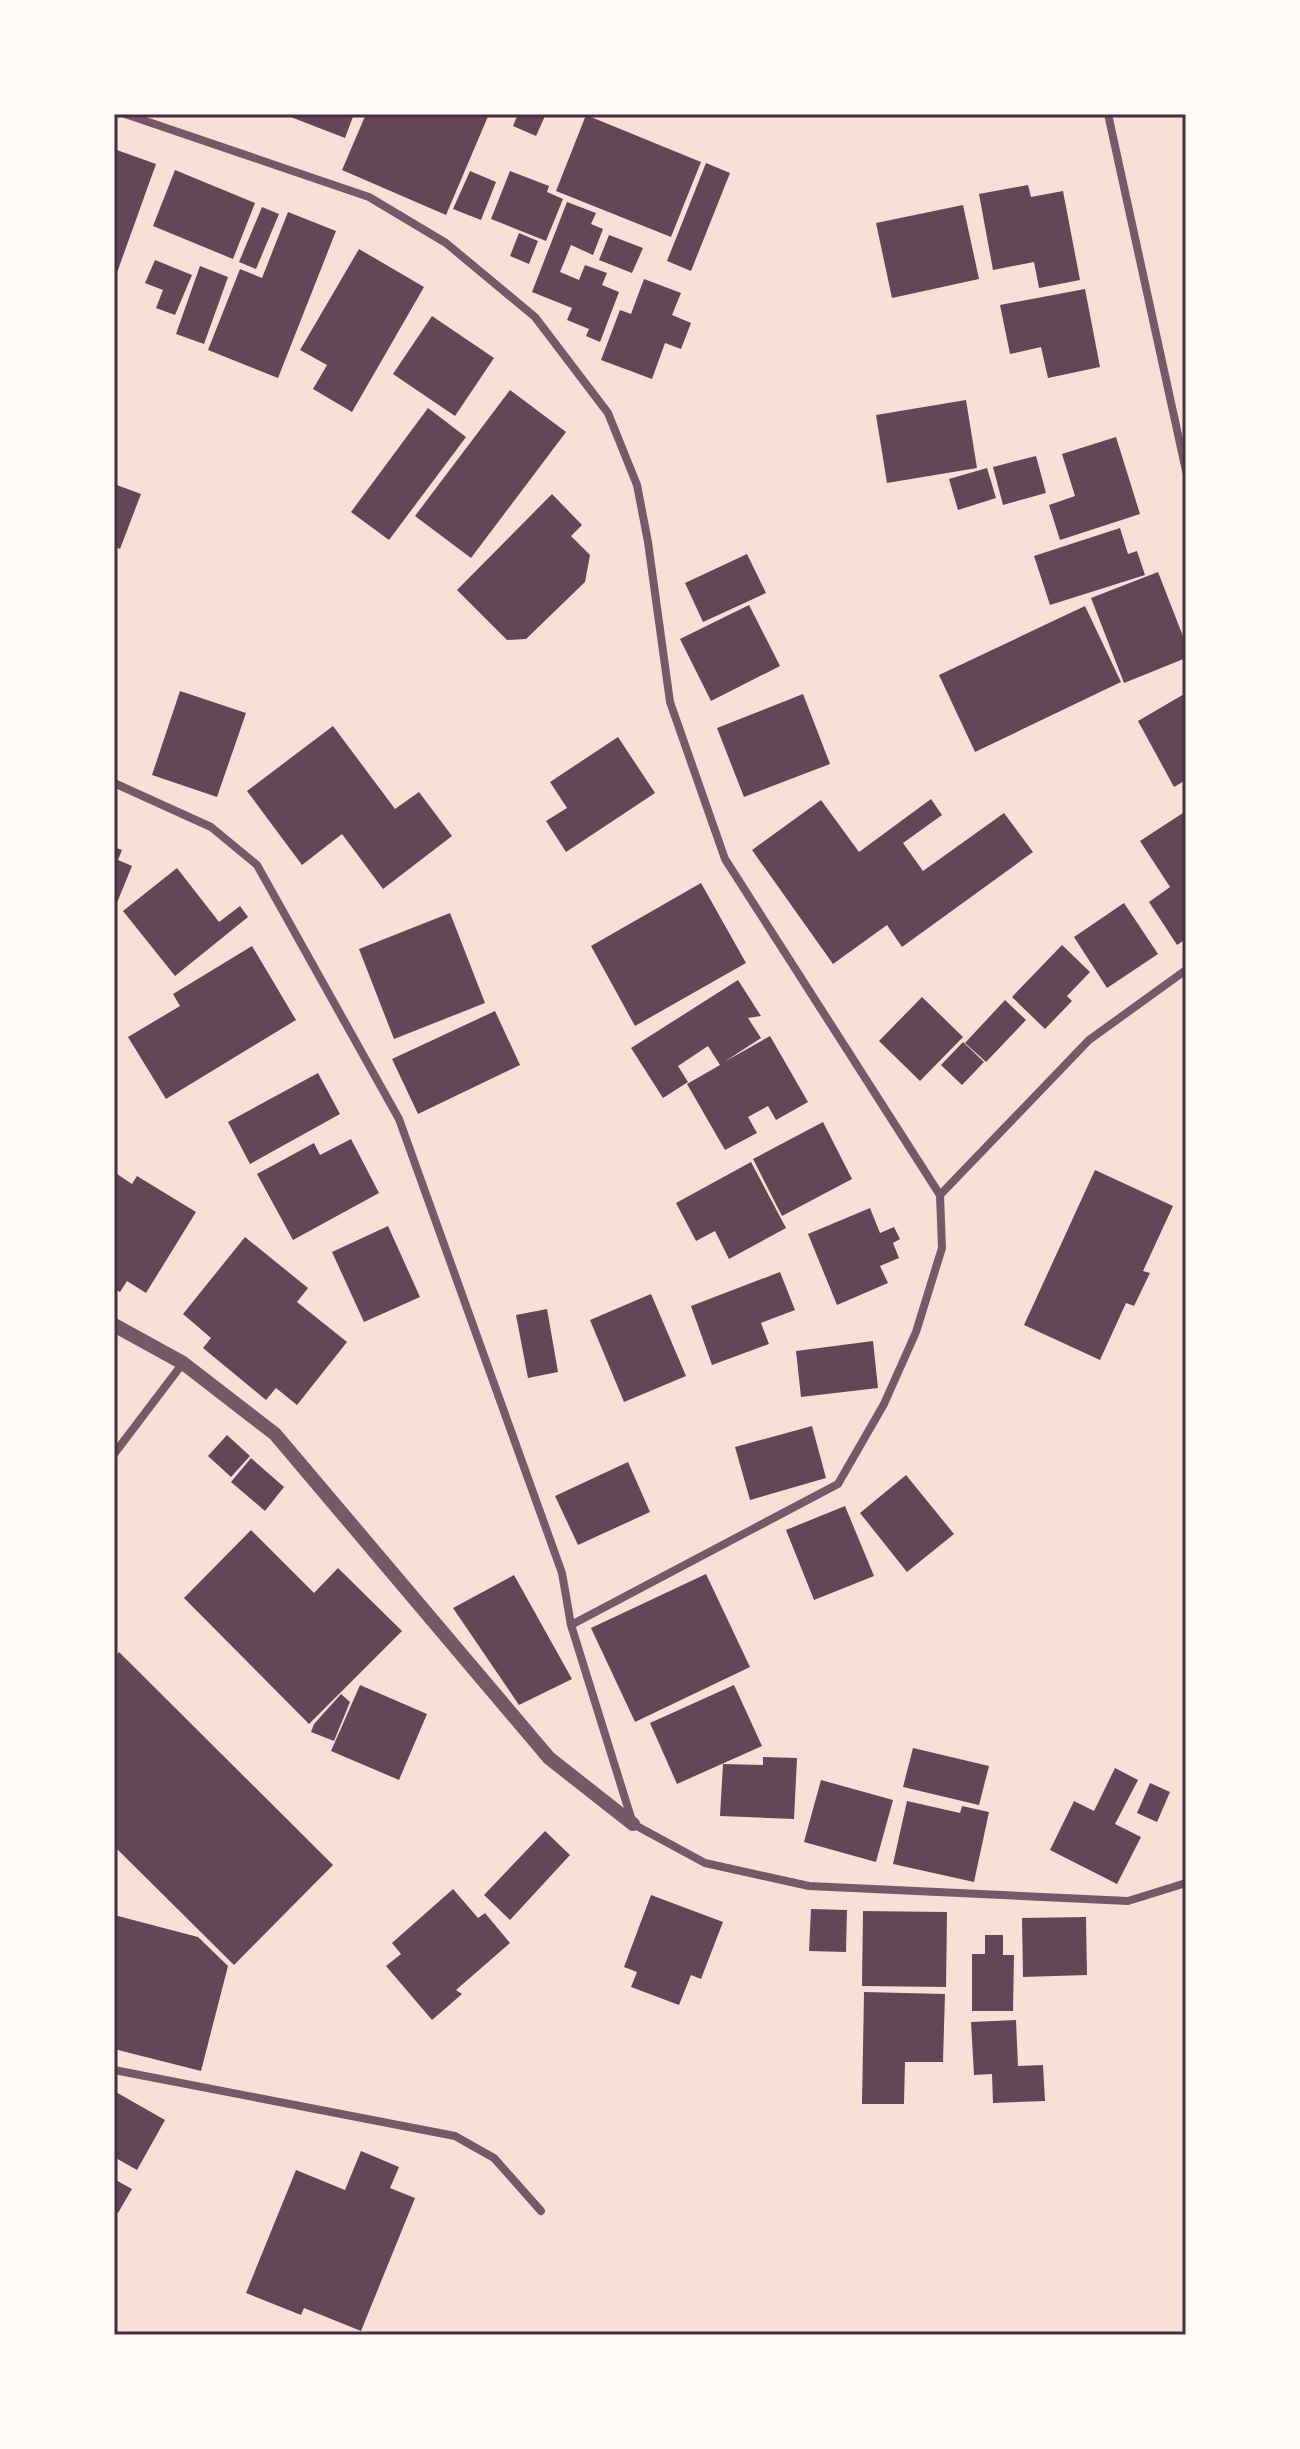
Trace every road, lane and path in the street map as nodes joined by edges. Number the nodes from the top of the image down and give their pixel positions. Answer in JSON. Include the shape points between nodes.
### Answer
{"nodes":[{"id":1,"x":125,"y":114,"type":"edge"},
{"id":2,"x":1108,"y":114,"type":"edge"},
{"id":3,"x":1186,"y":471,"type":"edge"},
{"id":4,"x":114,"y":783,"type":"edge"},
{"id":5,"x":1186,"y":970,"type":"edge"},
{"id":6,"x":940,"y":1195,"type":"junction"},
{"id":7,"x":114,"y":1325,"type":"edge"},
{"id":8,"x":183,"y":1363,"type":"junction"},
{"id":9,"x":114,"y":1454,"type":"edge"},
{"id":10,"x":571,"y":1625,"type":"junction"},
{"id":11,"x":633,"y":1824,"type":"junction"},
{"id":12,"x":1186,"y":1883,"type":"edge"},
{"id":13,"x":114,"y":2070,"type":"edge"},
{"id":14,"x":541,"y":2211,"type":"dead end"}],
"edges":[{"from":1,"to":6,"type":"street","via":[[369,197],[446,243],[535,317],[608,413],[637,485],[670,702],[725,859]]},
{"from":2,"to":3,"type":"street"},
{"from":4,"to":10,"type":"street","via":[[211,827],[257,865],[399,1119],[562,1573]]},
{"from":5,"to":6,"type":"street","via":[[1089,1040]]},
{"from":6,"to":10,"type":"street","via":[[942,1248],[916,1332],[884,1404],[838,1484]]},
{"from":7,"to":8,"type":"street"},
{"from":8,"to":9,"type":"street"},
{"from":8,"to":11,"type":"street","via":[[275,1434],[549,1758]]},
{"from":10,"to":11,"type":"street"},
{"from":11,"to":12,"type":"street","via":[[705,1863],[809,1886],[1128,1901]]},
{"from":13,"to":14,"type":"street","via":[[455,2136],[494,2158]]}]}
